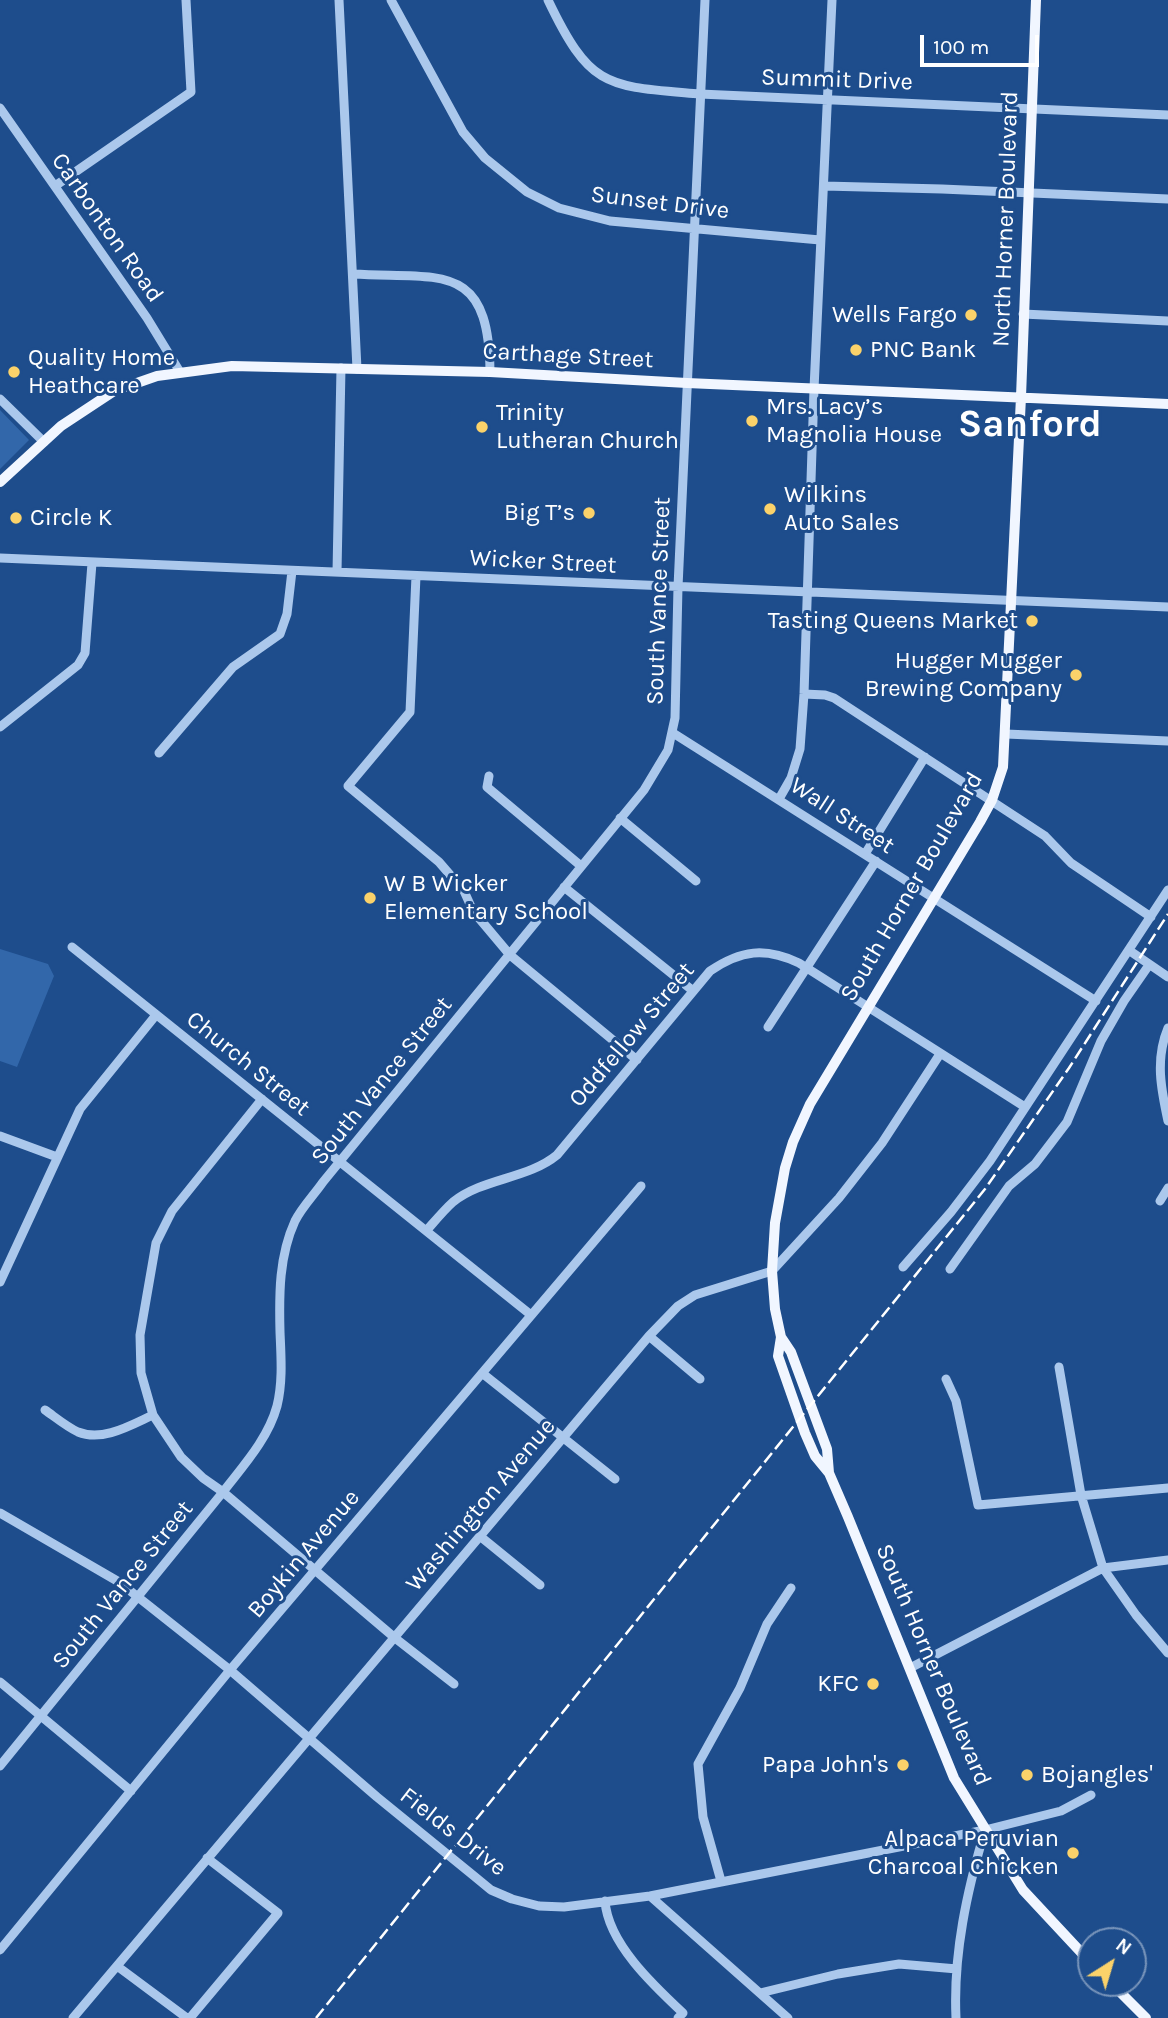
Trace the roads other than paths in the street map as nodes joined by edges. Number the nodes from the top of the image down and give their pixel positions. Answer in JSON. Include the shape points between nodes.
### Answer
{"nodes":[{"id":1,"x":186,"y":0,"type":"edge"},
{"id":2,"x":339,"y":0,"type":"edge"},
{"id":3,"x":391,"y":0,"type":"edge"},
{"id":4,"x":548,"y":0,"type":"edge"},
{"id":5,"x":705,"y":0,"type":"edge"},
{"id":6,"x":832,"y":0,"type":"edge"},
{"id":7,"x":1036,"y":0,"type":"edge"},
{"id":8,"x":701,"y":94,"type":"junction"},
{"id":9,"x":828,"y":99,"type":"junction"},
{"id":10,"x":0,"y":108,"type":"edge"},
{"id":11,"x":1031,"y":108,"type":"junction"},
{"id":12,"x":1168,"y":115,"type":"edge"},
{"id":13,"x":55,"y":186,"type":"junction"},
{"id":14,"x":824,"y":186,"type":"junction"},
{"id":15,"x":1028,"y":192,"type":"junction"},
{"id":16,"x":1168,"y":199,"type":"edge"},
{"id":17,"x":694,"y":228,"type":"junction"},
{"id":18,"x":821,"y":240,"type":"junction"},
{"id":19,"x":353,"y":274,"type":"junction"},
{"id":20,"x":1023,"y":314,"type":"junction"},
{"id":21,"x":1168,"y":321,"type":"edge"},
{"id":22,"x":341,"y":368,"type":"junction"},
{"id":23,"x":357,"y":369,"type":"junction"},
{"id":24,"x":180,"y":372,"type":"junction"},
{"id":25,"x":490,"y":372,"type":"junction"},
{"id":26,"x":687,"y":383,"type":"junction"},
{"id":27,"x":814,"y":389,"type":"junction"},
{"id":28,"x":1021,"y":397,"type":"junction"},
{"id":29,"x":0,"y":399,"type":"edge"},
{"id":30,"x":1168,"y":404,"type":"edge"},
{"id":31,"x":44,"y":442,"type":"junction"},
{"id":32,"x":0,"y":482,"type":"edge"},
{"id":33,"x":0,"y":558,"type":"edge"},
{"id":34,"x":92,"y":563,"type":"junction"},
{"id":35,"x":292,"y":571,"type":"junction"},
{"id":36,"x":337,"y":572,"type":"junction"},
{"id":37,"x":416,"y":576,"type":"junction"},
{"id":38,"x":678,"y":587,"type":"junction"},
{"id":39,"x":806,"y":593,"type":"junction"},
{"id":40,"x":1013,"y":601,"type":"junction"},
{"id":41,"x":1168,"y":607,"type":"edge"},
{"id":42,"x":804,"y":694,"type":"junction"},
{"id":43,"x":0,"y":727,"type":"edge"},
{"id":44,"x":673,"y":733,"type":"junction"},
{"id":45,"x":1006,"y":734,"type":"junction"},
{"id":46,"x":1168,"y":741,"type":"edge"},
{"id":47,"x":159,"y":753,"type":"dead end"},
{"id":48,"x":925,"y":757,"type":"junction"},
{"id":49,"x":489,"y":776,"type":"dead end"},
{"id":50,"x":779,"y":799,"type":"junction"},
{"id":51,"x":992,"y":800,"type":"junction"},
{"id":52,"x":620,"y":818,"type":"junction"},
{"id":53,"x":865,"y":854,"type":"junction"},
{"id":54,"x":876,"y":861,"type":"junction"},
{"id":55,"x":581,"y":866,"type":"junction"},
{"id":56,"x":696,"y":881,"type":"dead end"},
{"id":57,"x":564,"y":887,"type":"junction"},
{"id":58,"x":1168,"y":890,"type":"edge"},
{"id":59,"x":934,"y":898,"type":"junction"},
{"id":60,"x":1151,"y":917,"type":"junction"},
{"id":61,"x":72,"y":947,"type":"dead end"},
{"id":62,"x":1130,"y":951,"type":"junction"},
{"id":63,"x":510,"y":955,"type":"junction"},
{"id":64,"x":1149,"y":965,"type":"junction"},
{"id":65,"x":806,"y":968,"type":"junction"},
{"id":66,"x":1168,"y":977,"type":"edge"},
{"id":67,"x":692,"y":990,"type":"junction"},
{"id":68,"x":1096,"y":1001,"type":"junction"},
{"id":69,"x":868,"y":1006,"type":"junction"},
{"id":70,"x":156,"y":1015,"type":"junction"},
{"id":71,"x":768,"y":1027,"type":"dead end"},
{"id":72,"x":1168,"y":1028,"type":"edge"},
{"id":73,"x":940,"y":1054,"type":"junction"},
{"id":74,"x":636,"y":1060,"type":"junction"},
{"id":75,"x":262,"y":1099,"type":"junction"},
{"id":76,"x":1025,"y":1107,"type":"junction"},
{"id":77,"x":1168,"y":1121,"type":"edge"},
{"id":78,"x":0,"y":1136,"type":"edge"},
{"id":79,"x":57,"y":1157,"type":"junction"},
{"id":80,"x":339,"y":1163,"type":"junction"},
{"id":81,"x":641,"y":1186,"type":"dead end"},
{"id":82,"x":1168,"y":1188,"type":"edge"},
{"id":83,"x":1160,"y":1201,"type":"dead end"},
{"id":84,"x":427,"y":1230,"type":"junction"},
{"id":85,"x":903,"y":1267,"type":"dead end"},
{"id":86,"x":950,"y":1269,"type":"dead end"},
{"id":87,"x":772,"y":1271,"type":"junction"},
{"id":88,"x":0,"y":1282,"type":"edge"},
{"id":89,"x":531,"y":1315,"type":"junction"},
{"id":90,"x":649,"y":1336,"type":"junction"},
{"id":91,"x":1059,"y":1367,"type":"dead end"},
{"id":92,"x":482,"y":1373,"type":"junction"},
{"id":93,"x":700,"y":1379,"type":"dead end"},
{"id":94,"x":946,"y":1379,"type":"dead end"},
{"id":95,"x":46,"y":1410,"type":"dead end"},
{"id":96,"x":153,"y":1415,"type":"junction"},
{"id":97,"x":563,"y":1437,"type":"junction"},
{"id":98,"x":615,"y":1479,"type":"dead end"},
{"id":99,"x":1168,"y":1488,"type":"edge"},
{"id":100,"x":223,"y":1492,"type":"junction"},
{"id":101,"x":1081,"y":1495,"type":"junction"},
{"id":102,"x":0,"y":1513,"type":"edge"},
{"id":103,"x":481,"y":1537,"type":"junction"},
{"id":104,"x":1168,"y":1559,"type":"edge"},
{"id":105,"x":1102,"y":1568,"type":"junction"},
{"id":106,"x":316,"y":1571,"type":"junction"},
{"id":107,"x":540,"y":1585,"type":"dead end"},
{"id":108,"x":791,"y":1588,"type":"dead end"},
{"id":109,"x":137,"y":1596,"type":"junction"},
{"id":110,"x":395,"y":1638,"type":"junction"},
{"id":111,"x":1168,"y":1653,"type":"edge"},
{"id":112,"x":910,"y":1668,"type":"junction"},
{"id":113,"x":230,"y":1670,"type":"junction"},
{"id":114,"x":0,"y":1682,"type":"edge"},
{"id":115,"x":454,"y":1684,"type":"dead end"},
{"id":116,"x":41,"y":1716,"type":"junction"},
{"id":117,"x":309,"y":1738,"type":"junction"},
{"id":118,"x":0,"y":1766,"type":"edge"},
{"id":119,"x":131,"y":1791,"type":"junction"},
{"id":120,"x":1091,"y":1795,"type":"dead end"},
{"id":121,"x":985,"y":1830,"type":"junction"},
{"id":122,"x":207,"y":1858,"type":"junction"},
{"id":123,"x":721,"y":1881,"type":"junction"},
{"id":124,"x":650,"y":1896,"type":"junction"},
{"id":125,"x":605,"y":1901,"type":"junction"},
{"id":126,"x":1077,"y":1948,"type":"edge"},
{"id":127,"x":0,"y":1950,"type":"edge"},
{"id":128,"x":117,"y":1966,"type":"junction"},
{"id":129,"x":957,"y":1969,"type":"junction"},
{"id":130,"x":760,"y":1993,"type":"junction"},
{"id":131,"x":1125,"y":1997,"type":"edge"},
{"id":132,"x":73,"y":2018,"type":"edge"},
{"id":133,"x":188,"y":2018,"type":"edge"},
{"id":134,"x":678,"y":2018,"type":"edge"},
{"id":135,"x":788,"y":2018,"type":"edge"},
{"id":136,"x":957,"y":2018,"type":"edge"},
{"id":137,"x":1146,"y":2018,"type":"edge"}],
"edges":[{"from":1,"to":13,"type":"street","via":[[191,92]]},
{"from":2,"to":19,"type":"street"},
{"from":3,"to":17,"type":"street","name":"Sunset Drive","via":[[454,120],[485,158],[518,187],[559,208],[610,222]]},
{"from":4,"to":8,"type":"street","name":"Summit Drive","via":[[575,50],[599,75],[637,89]]},
{"from":5,"to":8,"type":"street","name":"South Vance Street"},
{"from":6,"to":9,"type":"street"},
{"from":7,"to":11,"type":"main road","name":"North Horner Boulevard"},
{"from":8,"to":9,"type":"street","name":"Summit Drive"},
{"from":8,"to":17,"type":"street","name":"South Vance Street"},
{"from":9,"to":11,"type":"street","name":"Summit Drive"},
{"from":9,"to":14,"type":"street"},
{"from":10,"to":13,"type":"street","name":"Carbonton Road"},
{"from":11,"to":12,"type":"street","name":"Summit Drive"},
{"from":11,"to":15,"type":"main road","name":"North Horner Boulevard"},
{"from":13,"to":24,"type":"street","name":"Carbonton Road"},
{"from":14,"to":15,"type":"street"},
{"from":14,"to":18,"type":"street"},
{"from":15,"to":16,"type":"street"},
{"from":15,"to":20,"type":"main road","name":"North Horner Boulevard"},
{"from":17,"to":18,"type":"street","name":"Sunset Drive"},
{"from":17,"to":26,"type":"street","name":"South Vance Street"},
{"from":18,"to":27,"type":"street"},
{"from":19,"to":23,"type":"street"},
{"from":19,"to":25,"type":"street","via":[[442,278],[461,286],[473,296],[485,318]]},
{"from":20,"to":21,"type":"street"},
{"from":20,"to":28,"type":"main road","name":"North Horner Boulevard"},
{"from":22,"to":23,"type":"main road","name":"Carthage Street"},
{"from":22,"to":24,"type":"main road","name":"Carthage Street","via":[[264,365]]},
{"from":22,"to":36,"type":"street"},
{"from":23,"to":25,"type":"main road","name":"Carthage Street"},
{"from":24,"to":31,"type":"main road","name":"Carthage Street","via":[[114,391]]},
{"from":25,"to":26,"type":"main road","name":"Carthage Street"},
{"from":26,"to":27,"type":"main road","name":"Carthage Street"},
{"from":26,"to":38,"type":"street","name":"South Vance Street"},
{"from":27,"to":28,"type":"main road","name":"Carthage Street"},
{"from":27,"to":39,"type":"street"},
{"from":28,"to":30,"type":"main road","name":"Carthage Street"},
{"from":28,"to":40,"type":"main road","name":"South Horner Boulevard"},
{"from":29,"to":31,"type":"street"},
{"from":31,"to":32,"type":"main road","name":"Carthage Street"},
{"from":33,"to":34,"type":"street","name":"Wicker Street"},
{"from":34,"to":35,"type":"street","name":"Wicker Street"},
{"from":34,"to":43,"type":"street","via":[[85,653],[78,665]]},
{"from":35,"to":36,"type":"street","name":"Wicker Street"},
{"from":35,"to":47,"type":"street","via":[[280,634],[233,667]]},
{"from":36,"to":37,"type":"street","name":"Wicker Street"},
{"from":37,"to":38,"type":"street","name":"Wicker Street"},
{"from":37,"to":63,"type":"street","via":[[410,712],[348,786],[439,862],[464,891],[472,911]]},
{"from":38,"to":39,"type":"street","name":"Wicker Street"},
{"from":38,"to":44,"type":"street","name":"South Vance Street"},
{"from":39,"to":40,"type":"street","name":"Wicker Street"},
{"from":39,"to":42,"type":"street"},
{"from":40,"to":41,"type":"street","name":"Wicker Street"},
{"from":40,"to":45,"type":"main road","name":"South Horner Boulevard"},
{"from":42,"to":48,"type":"street","via":[[834,698]]},
{"from":42,"to":50,"type":"street","via":[[800,749]]},
{"from":44,"to":50,"type":"street","name":"Wall Street"},
{"from":44,"to":52,"type":"street","name":"South Vance Street","via":[[663,760]]},
{"from":45,"to":46,"type":"street"},
{"from":45,"to":51,"type":"main road","name":"South Horner Boulevard","via":[[1003,767]]},
{"from":48,"to":51,"type":"street"},
{"from":48,"to":53,"type":"street"},
{"from":49,"to":55,"type":"street","via":[[487,787]]},
{"from":50,"to":53,"type":"street","name":"Wall Street"},
{"from":51,"to":59,"type":"main road","name":"South Horner Boulevard"},
{"from":51,"to":60,"type":"street","via":[[1045,836],[1071,863]]},
{"from":52,"to":55,"type":"street","name":"South Vance Street"},
{"from":52,"to":56,"type":"street"},
{"from":53,"to":54,"type":"street","name":"Wall Street"},
{"from":54,"to":59,"type":"street","name":"Wall Street"},
{"from":54,"to":65,"type":"street"},
{"from":55,"to":57,"type":"street","name":"South Vance Street"},
{"from":57,"to":63,"type":"street","name":"South Vance Street"},
{"from":57,"to":67,"type":"street"},
{"from":58,"to":60,"type":"street"},
{"from":59,"to":68,"type":"street","name":"Wall Street"},
{"from":59,"to":69,"type":"main road","name":"South Horner Boulevard"},
{"from":60,"to":62,"type":"street"},
{"from":61,"to":70,"type":"street","name":"Church Street"},
{"from":62,"to":64,"type":"street"},
{"from":62,"to":68,"type":"street"},
{"from":63,"to":74,"type":"street"},
{"from":63,"to":80,"type":"street","name":"South Vance Street"},
{"from":64,"to":66,"type":"street"},
{"from":64,"to":86,"type":"street","via":[[1101,1041],[1067,1122],[1035,1164],[1009,1186]]},
{"from":65,"to":67,"type":"street","name":"Oddfellow Street","via":[[785,956],[750,952],[724,961]]},
{"from":65,"to":69,"type":"street","name":"Oddfellow Street"},
{"from":65,"to":71,"type":"street"},
{"from":67,"to":74,"type":"street","name":"Oddfellow Street"},
{"from":68,"to":76,"type":"street"},
{"from":69,"to":73,"type":"street","name":"Oddfellow Street"},
{"from":69,"to":87,"type":"main road","name":"South Horner Boulevard","via":[[821,1083],[793,1142],[778,1200]]},
{"from":70,"to":75,"type":"street","name":"Church Street"},
{"from":70,"to":79,"type":"street","via":[[80,1109]]},
{"from":72,"to":77,"type":"street","via":[[1159,1078]]},
{"from":73,"to":76,"type":"street","name":"Oddfellow Street"},
{"from":73,"to":87,"type":"street","via":[[882,1143]]},
{"from":74,"to":84,"type":"street","name":"Oddfellow Street","via":[[546,1164],[454,1202]]},
{"from":75,"to":80,"type":"street","name":"Church Street"},
{"from":75,"to":96,"type":"street","via":[[172,1211],[156,1243],[140,1335],[141,1373]]},
{"from":76,"to":85,"type":"street","via":[[951,1212]]},
{"from":78,"to":79,"type":"street"},
{"from":79,"to":88,"type":"street"},
{"from":80,"to":84,"type":"street","name":"Church Street"},
{"from":80,"to":100,"type":"street","name":"South Vance Street","via":[[296,1219],[284,1251],[277,1406],[258,1447]]},
{"from":81,"to":89,"type":"street","name":"Boykin Avenue"},
{"from":82,"to":83,"type":"street"},
{"from":84,"to":89,"type":"street","name":"Church Street"},
{"from":87,"to":90,"type":"street","name":"Washington Avenue","via":[[695,1295]]},
{"from":87,"to":112,"type":"main road","name":"South Horner Boulevard","via":[[781,1337],[778,1356],[787,1384]]},
{"from":89,"to":92,"type":"street","name":"Boykin Avenue"},
{"from":90,"to":93,"type":"street"},
{"from":90,"to":97,"type":"street","name":"Washington Avenue"},
{"from":91,"to":101,"type":"street"},
{"from":92,"to":97,"type":"street"},
{"from":92,"to":106,"type":"street","name":"Boykin Avenue"},
{"from":94,"to":101,"type":"street","via":[[956,1401],[978,1504]]},
{"from":95,"to":96,"type":"street","via":[[78,1432],[96,1435]]},
{"from":96,"to":100,"type":"street","via":[[181,1457]]},
{"from":97,"to":98,"type":"street"},
{"from":97,"to":103,"type":"street","name":"Washington Avenue"},
{"from":99,"to":101,"type":"street"},
{"from":100,"to":106,"type":"street"},
{"from":100,"to":109,"type":"street","name":"South Vance Street"},
{"from":101,"to":105,"type":"street"},
{"from":102,"to":109,"type":"street","name":"Fields Drive"},
{"from":103,"to":107,"type":"street"},
{"from":103,"to":110,"type":"street","name":"Washington Avenue"},
{"from":104,"to":105,"type":"street"},
{"from":105,"to":111,"type":"street"},
{"from":105,"to":112,"type":"street"},
{"from":106,"to":110,"type":"street"},
{"from":106,"to":113,"type":"street","name":"Boykin Avenue"},
{"from":108,"to":123,"type":"street","via":[[767,1625],[740,1688],[698,1764],[703,1817]]},
{"from":109,"to":113,"type":"street","name":"Fields Drive"},
{"from":109,"to":116,"type":"street","name":"South Vance Street"},
{"from":110,"to":115,"type":"street"},
{"from":110,"to":117,"type":"street","name":"Washington Avenue"},
{"from":112,"to":121,"type":"main road","name":"South Horner Boulevard","via":[[954,1778]]},
{"from":113,"to":117,"type":"street","name":"Fields Drive"},
{"from":113,"to":119,"type":"street","name":"Boykin Avenue"},
{"from":114,"to":116,"type":"street"},
{"from":116,"to":118,"type":"street","name":"South Vance Street"},
{"from":116,"to":119,"type":"street"},
{"from":117,"to":122,"type":"street","name":"Washington Avenue"},
{"from":117,"to":125,"type":"street","name":"Fields Drive","via":[[491,1889],[538,1906]]},
{"from":119,"to":127,"type":"street","name":"Boykin Avenue"},
{"from":120,"to":121,"type":"street","name":"Fields Drive","via":[[1061,1811]]},
{"from":121,"to":123,"type":"street","name":"Fields Drive"},
{"from":121,"to":126,"type":"main road","name":"South Horner Boulevard","via":[[1031,1900]]},
{"from":121,"to":129,"type":"street","via":[[971,1879]]},
{"from":122,"to":128,"type":"street","name":"Washington Avenue"},
{"from":122,"to":133,"type":"street","via":[[278,1913]]},
{"from":123,"to":124,"type":"street","name":"Fields Drive"},
{"from":124,"to":125,"type":"street","name":"Fields Drive"},
{"from":124,"to":130,"type":"street"},
{"from":125,"to":134,"type":"street","via":[[614,1931],[654,1986],[683,2013]]},
{"from":128,"to":132,"type":"street","name":"Washington Avenue"},
{"from":128,"to":133,"type":"street"},
{"from":129,"to":130,"type":"street","via":[[899,1964]]},
{"from":129,"to":136,"type":"street"},
{"from":130,"to":135,"type":"street"},
{"from":131,"to":137,"type":"main road"}]}
